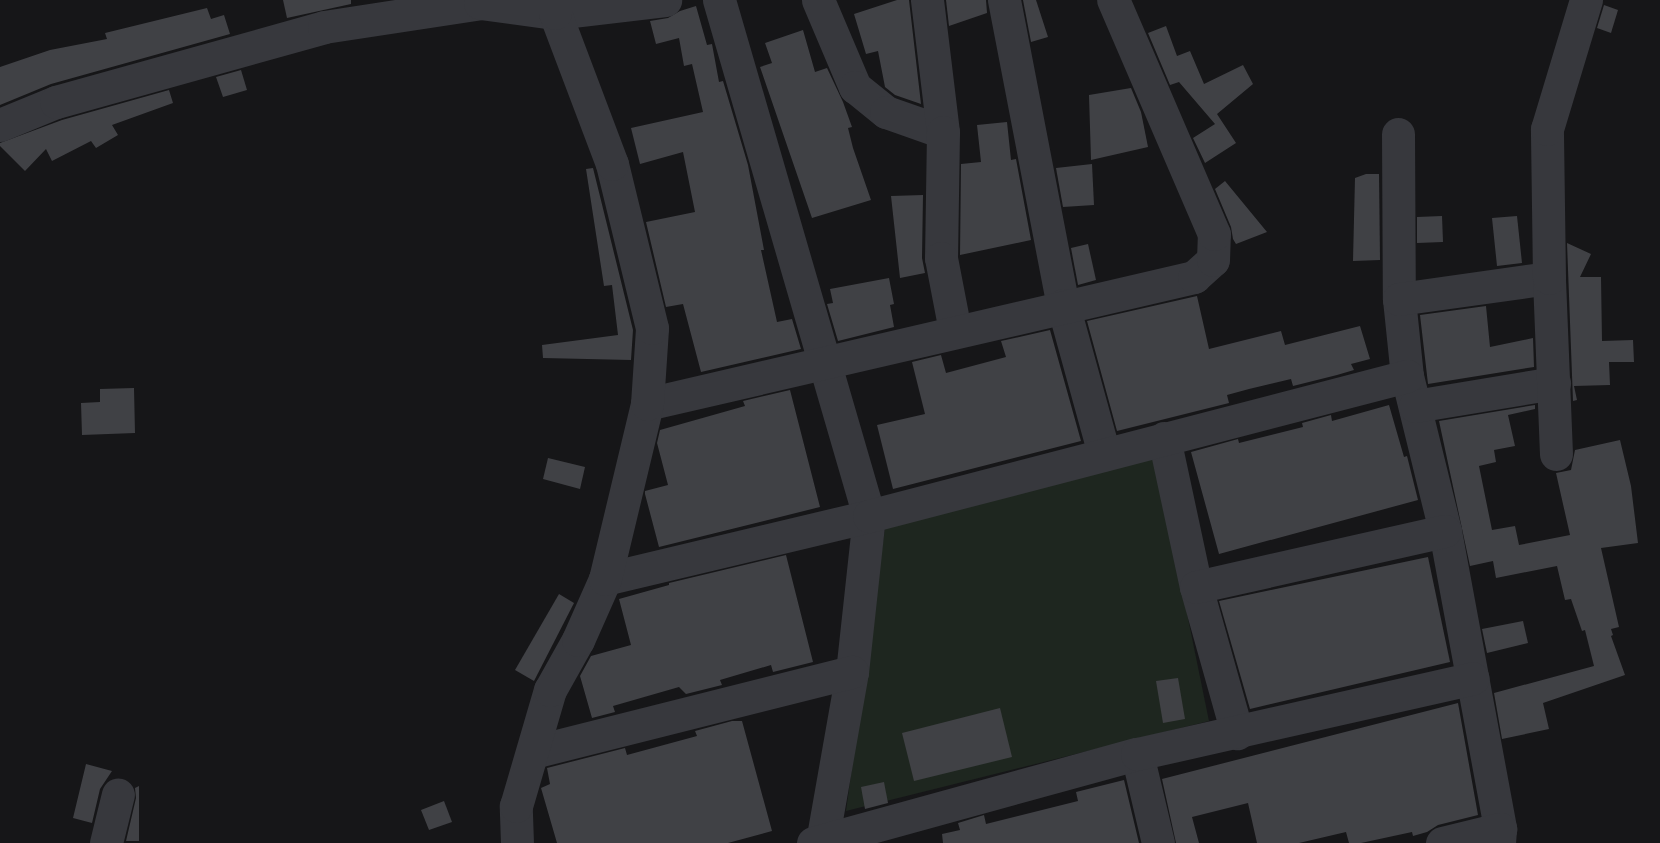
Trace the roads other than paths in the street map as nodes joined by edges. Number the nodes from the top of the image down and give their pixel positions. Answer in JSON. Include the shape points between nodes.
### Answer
{"nodes":[{"id":1,"x":665,"y":0,"type":"edge"},
{"id":2,"x":718,"y":0,"type":"edge"},
{"id":3,"x":818,"y":0,"type":"edge"},
{"id":4,"x":927,"y":0,"type":"edge"},
{"id":5,"x":1004,"y":0,"type":"edge"},
{"id":6,"x":1113,"y":0,"type":"edge"},
{"id":7,"x":1586,"y":0,"type":"edge"},
{"id":8,"x":542,"y":5,"type":"edge"},
{"id":9,"x":0,"y":125,"type":"edge"},
{"id":10,"x":943,"y":132,"type":"junction"},
{"id":11,"x":1398,"y":134,"type":"dead end"},
{"id":12,"x":1549,"y":278,"type":"junction"},
{"id":13,"x":1399,"y":299,"type":"junction"},
{"id":14,"x":1063,"y":305,"type":"junction"},
{"id":15,"x":955,"y":331,"type":"junction"},
{"id":16,"x":823,"y":363,"type":"junction"},
{"id":17,"x":1554,"y":383,"type":"junction"},
{"id":18,"x":1411,"y":391,"type":"junction"},
{"id":19,"x":647,"y":404,"type":"junction"},
{"id":20,"x":1164,"y":438,"type":"junction"},
{"id":21,"x":1104,"y":454,"type":"junction"},
{"id":22,"x":1556,"y":454,"type":"dead end"},
{"id":23,"x":869,"y":516,"type":"junction"},
{"id":24,"x":1445,"y":531,"type":"junction"},
{"id":25,"x":605,"y":579,"type":"junction"},
{"id":26,"x":1196,"y":587,"type":"junction"},
{"id":27,"x":852,"y":672,"type":"junction"},
{"id":28,"x":1473,"y":678,"type":"junction"},
{"id":29,"x":1236,"y":733,"type":"junction"},
{"id":30,"x":533,"y":752,"type":"junction"},
{"id":31,"x":1137,"y":754,"type":"junction"},
{"id":32,"x":118,"y":794,"type":"dead end"},
{"id":33,"x":1500,"y":836,"type":"edge"},
{"id":34,"x":819,"y":842,"type":"edge"},
{"id":35,"x":106,"y":843,"type":"edge"},
{"id":36,"x":516,"y":843,"type":"edge"},
{"id":37,"x":1158,"y":843,"type":"edge"},
{"id":38,"x":1442,"y":843,"type":"edge"}],
"edges":[{"from":1,"to":8,"type":"street"},
{"from":2,"to":16,"type":"street"},
{"from":3,"to":10,"type":"street","via":[[855,87],[886,112]]},
{"from":4,"to":10,"type":"street"},
{"from":5,"to":14,"type":"street"},
{"from":6,"to":14,"type":"street","via":[[1214,234],[1212,260],[1194,277]]},
{"from":7,"to":12,"type":"street","via":[[1547,129]]},
{"from":8,"to":9,"type":"street","via":[[480,3],[324,27],[56,102]]},
{"from":8,"to":19,"type":"street","via":[[612,164],[652,328]]},
{"from":10,"to":15,"type":"street","via":[[941,258]]},
{"from":11,"to":13,"type":"street"},
{"from":12,"to":13,"type":"street"},
{"from":12,"to":17,"type":"street"},
{"from":13,"to":18,"type":"street"},
{"from":14,"to":15,"type":"street"},
{"from":14,"to":21,"type":"street"},
{"from":15,"to":16,"type":"street"},
{"from":16,"to":19,"type":"street"},
{"from":16,"to":23,"type":"street"},
{"from":17,"to":18,"type":"street"},
{"from":17,"to":22,"type":"street"},
{"from":18,"to":20,"type":"street"},
{"from":18,"to":24,"type":"street"},
{"from":19,"to":25,"type":"street"},
{"from":20,"to":21,"type":"street"},
{"from":20,"to":26,"type":"street"},
{"from":21,"to":23,"type":"street"},
{"from":23,"to":25,"type":"street"},
{"from":23,"to":27,"type":"street"},
{"from":24,"to":26,"type":"street"},
{"from":24,"to":28,"type":"street"},
{"from":25,"to":30,"type":"street","via":[[550,690]]},
{"from":26,"to":29,"type":"street"},
{"from":27,"to":30,"type":"street"},
{"from":27,"to":34,"type":"street"},
{"from":28,"to":29,"type":"street"},
{"from":28,"to":33,"type":"street"},
{"from":29,"to":31,"type":"street"},
{"from":30,"to":36,"type":"street","via":[[516,806]]},
{"from":31,"to":34,"type":"street"},
{"from":31,"to":37,"type":"street"},
{"from":32,"to":35,"type":"street"},
{"from":33,"to":38,"type":"street"}]}
